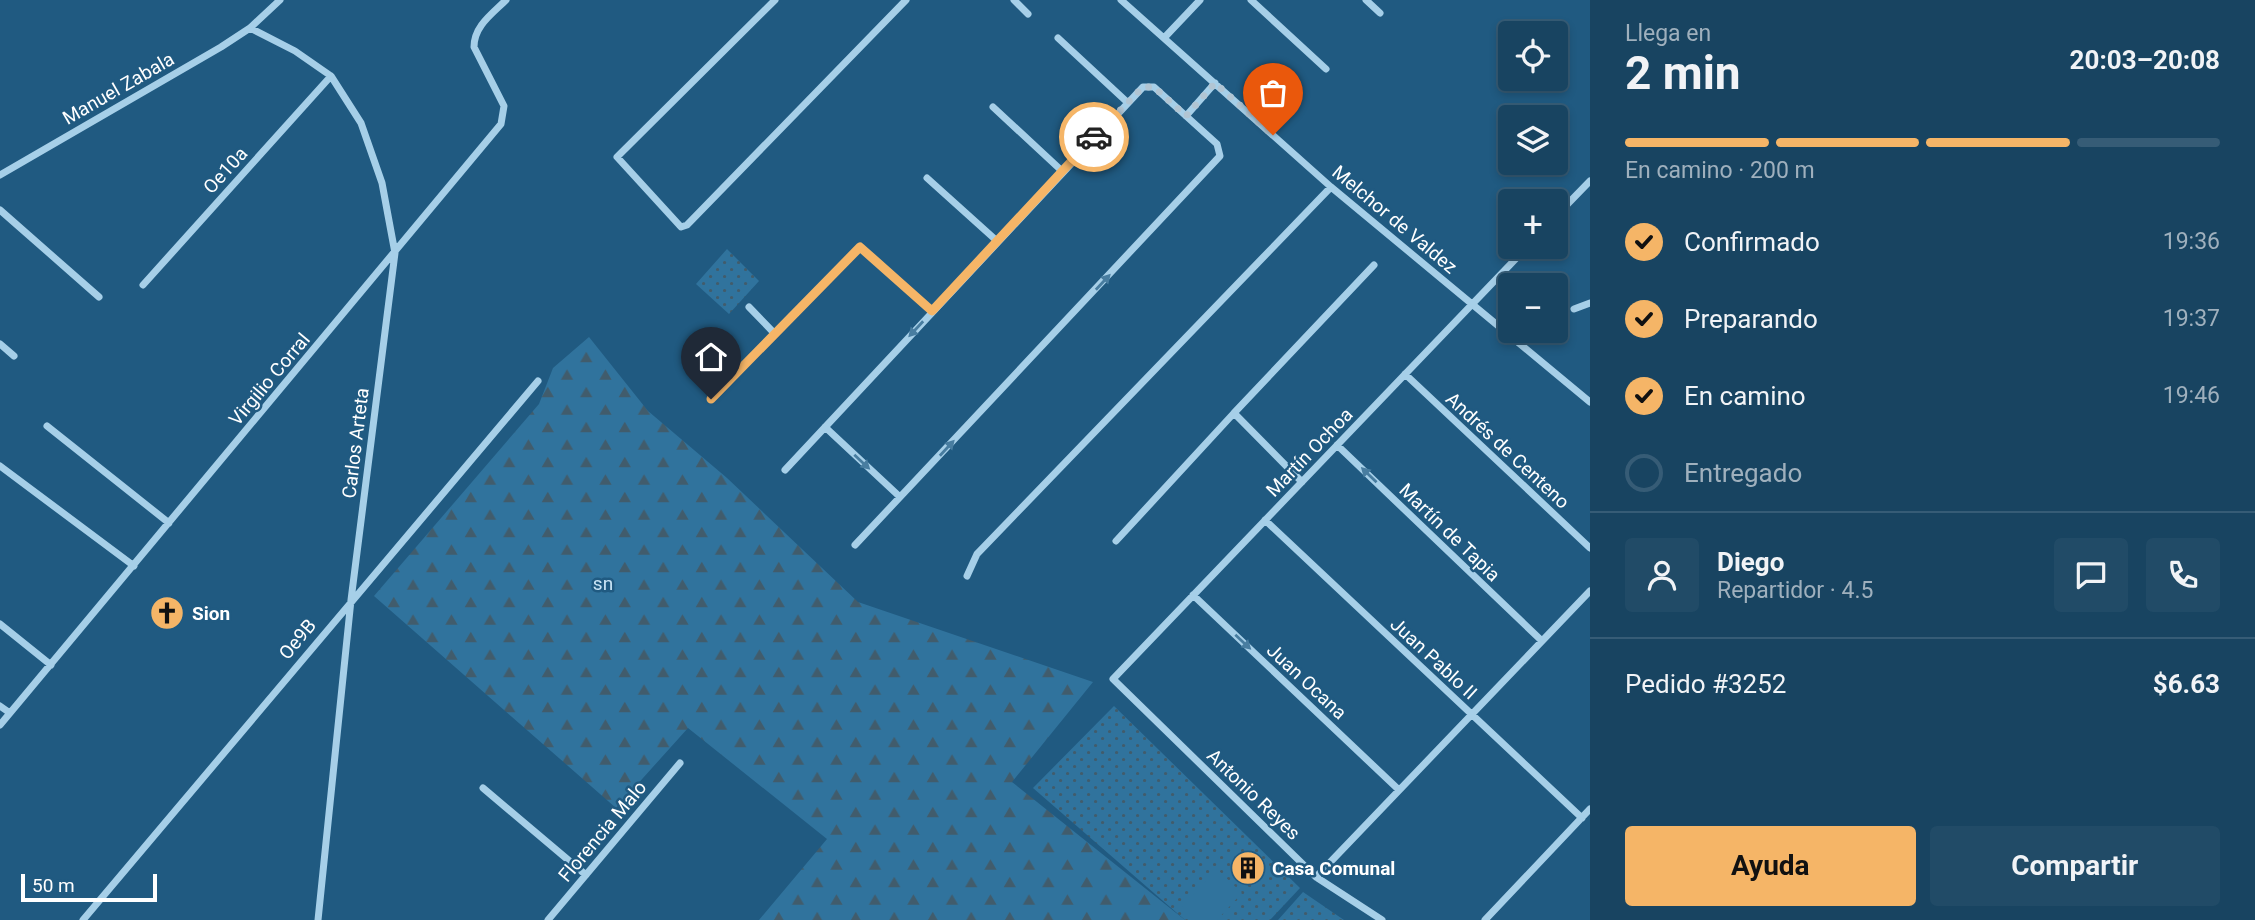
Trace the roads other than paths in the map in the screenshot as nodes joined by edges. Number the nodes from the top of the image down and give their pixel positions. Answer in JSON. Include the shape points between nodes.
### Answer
{"nodes":[{"id":1,"x":280,"y":0,"type":"edge"},
{"id":2,"x":506,"y":0,"type":"edge"},
{"id":3,"x":775,"y":0,"type":"edge"},
{"id":4,"x":906,"y":0,"type":"edge"},
{"id":5,"x":1014,"y":0,"type":"edge"},
{"id":6,"x":1121,"y":0,"type":"edge"},
{"id":7,"x":1200,"y":0,"type":"edge"},
{"id":8,"x":1251,"y":0,"type":"edge"},
{"id":9,"x":1366,"y":0,"type":"edge"},
{"id":10,"x":1380,"y":13,"type":"dead end"},
{"id":11,"x":1028,"y":14,"type":"dead end"},
{"id":12,"x":250,"y":28,"type":"junction"},
{"id":13,"x":1058,"y":38,"type":"dead end"},
{"id":14,"x":1164,"y":38,"type":"junction"},
{"id":15,"x":1326,"y":69,"type":"dead end"},
{"id":16,"x":331,"y":76,"type":"junction"},
{"id":17,"x":1215,"y":83,"type":"junction"},
{"id":18,"x":1127,"y":102,"type":"junction"},
{"id":19,"x":993,"y":107,"type":"dead end"},
{"id":20,"x":1186,"y":116,"type":"junction"},
{"id":21,"x":1062,"y":171,"type":"junction"},
{"id":22,"x":0,"y":174,"type":"edge"},
{"id":23,"x":927,"y":177,"type":"dead end"},
{"id":24,"x":1590,"y":181,"type":"edge"},
{"id":25,"x":1331,"y":187,"type":"junction"},
{"id":26,"x":1568,"y":204,"type":"edge"},
{"id":27,"x":0,"y":210,"type":"edge"},
{"id":28,"x":997,"y":241,"type":"junction"},
{"id":29,"x":395,"y":253,"type":"junction"},
{"id":30,"x":1515,"y":259,"type":"edge"},
{"id":31,"x":1374,"y":265,"type":"dead end"},
{"id":32,"x":142,"y":285,"type":"dead end"},
{"id":33,"x":99,"y":298,"type":"dead end"},
{"id":34,"x":1590,"y":303,"type":"edge"},
{"id":35,"x":1471,"y":305,"type":"junction"},
{"id":36,"x":748,"y":307,"type":"dead end"},
{"id":37,"x":1574,"y":309,"type":"dead end"},
{"id":38,"x":932,"y":311,"type":"junction"},
{"id":39,"x":775,"y":334,"type":"junction"},
{"id":40,"x":0,"y":344,"type":"edge"},
{"id":41,"x":14,"y":356,"type":"dead end"},
{"id":42,"x":1405,"y":374,"type":"junction"},
{"id":43,"x":538,"y":381,"type":"dead end"},
{"id":44,"x":711,"y":399,"type":"dead end"},
{"id":45,"x":1590,"y":402,"type":"edge"},
{"id":46,"x":1234,"y":413,"type":"junction"},
{"id":47,"x":47,"y":426,"type":"dead end"},
{"id":48,"x":825,"y":427,"type":"junction"},
{"id":49,"x":1337,"y":445,"type":"junction"},
{"id":50,"x":0,"y":466,"type":"edge"},
{"id":51,"x":785,"y":470,"type":"dead end"},
{"id":52,"x":1302,"y":482,"type":"junction"},
{"id":53,"x":900,"y":497,"type":"junction"},
{"id":54,"x":1265,"y":520,"type":"junction"},
{"id":55,"x":169,"y":523,"type":"junction"},
{"id":56,"x":1116,"y":541,"type":"dead end"},
{"id":57,"x":855,"y":545,"type":"dead end"},
{"id":58,"x":1590,"y":548,"type":"edge"},
{"id":59,"x":134,"y":566,"type":"junction"},
{"id":60,"x":967,"y":576,"type":"dead end"},
{"id":61,"x":1590,"y":591,"type":"edge"},
{"id":62,"x":1194,"y":595,"type":"junction"},
{"id":63,"x":351,"y":600,"type":"junction"},
{"id":64,"x":0,"y":624,"type":"edge"},
{"id":65,"x":1542,"y":641,"type":"junction"},
{"id":66,"x":51,"y":665,"type":"junction"},
{"id":67,"x":1113,"y":679,"type":"joint"},
{"id":68,"x":0,"y":706,"type":"edge"},
{"id":69,"x":10,"y":713,"type":"junction"},
{"id":70,"x":1471,"y":715,"type":"junction"},
{"id":71,"x":0,"y":725,"type":"edge"},
{"id":72,"x":680,"y":763,"type":"dead end"},
{"id":73,"x":483,"y":788,"type":"dead end"},
{"id":74,"x":1399,"y":790,"type":"junction"},
{"id":75,"x":1590,"y":809,"type":"edge"},
{"id":76,"x":1582,"y":818,"type":"junction"},
{"id":77,"x":586,"y":875,"type":"junction"},
{"id":78,"x":1316,"y":877,"type":"junction"},
{"id":79,"x":83,"y":920,"type":"edge"},
{"id":80,"x":317,"y":920,"type":"edge"},
{"id":81,"x":548,"y":920,"type":"edge"},
{"id":82,"x":1382,"y":920,"type":"edge"},
{"id":83,"x":1485,"y":920,"type":"edge"}],
"edges":[{"from":1,"to":12,"type":"street","name":"Manuel Zabala"},
{"from":2,"to":29,"type":"street","name":"Virgilio Corral","via":[[477,29],[474,38],[474,47],[504,107],[501,124]]},
{"from":3,"to":4,"type":"street","via":[[617,157],[681,227]]},
{"from":5,"to":11,"type":"street"},
{"from":6,"to":14,"type":"street","name":"Melchor de Valdez"},
{"from":7,"to":14,"type":"street"},
{"from":8,"to":15,"type":"street"},
{"from":9,"to":10,"type":"street"},
{"from":12,"to":16,"type":"street","name":"Carlos Arteta"},
{"from":12,"to":22,"type":"street","name":"Manuel Zabala"},
{"from":13,"to":18,"type":"street"},
{"from":14,"to":17,"type":"street","name":"Melchor de Valdez"},
{"from":16,"to":29,"type":"street","name":"Carlos Arteta","via":[[361,123],[382,183]]},
{"from":16,"to":32,"type":"street","name":"Oe10a"},
{"from":17,"to":20,"type":"street"},
{"from":17,"to":25,"type":"street","name":"Melchor de Valdez"},
{"from":18,"to":20,"type":"street","via":[[1148,85]]},
{"from":18,"to":21,"type":"street"},
{"from":19,"to":21,"type":"street"},
{"from":53,"to":20,"type":"street","one_way":true,"via":[[1220,156],[1217,144]]},
{"from":21,"to":28,"type":"street"},
{"from":23,"to":28,"type":"street"},
{"from":24,"to":26,"type":"street"},
{"from":25,"to":35,"type":"street","name":"Melchor de Valdez"},
{"from":25,"to":60,"type":"street","via":[[977,554]]},
{"from":27,"to":33,"type":"street"},
{"from":28,"to":38,"type":"street"},
{"from":29,"to":55,"type":"street","name":"Virgilio Corral"},
{"from":29,"to":63,"type":"street","name":"Carlos Arteta"},
{"from":30,"to":35,"type":"street","name":"Martín Ochoa"},
{"from":31,"to":46,"type":"street"},
{"from":34,"to":37,"type":"street"},
{"from":35,"to":42,"type":"street","name":"Martín Ochoa"},
{"from":35,"to":45,"type":"street","name":"Melchor de Valdez"},
{"from":36,"to":39,"type":"street"},
{"from":38,"to":39,"type":"street","via":[[860,247]]},
{"from":38,"to":48,"type":"street","one_way":true},
{"from":39,"to":44,"type":"street"},
{"from":40,"to":41,"type":"street"},
{"from":42,"to":49,"type":"street","name":"Martín Ochoa"},
{"from":42,"to":58,"type":"street","name":"Andrés de Centeno"},
{"from":43,"to":63,"type":"street","name":"Oe9B"},
{"from":46,"to":52,"type":"street"},
{"from":46,"to":56,"type":"street"},
{"from":47,"to":55,"type":"street"},
{"from":48,"to":51,"type":"street"},
{"from":48,"to":53,"type":"street","one_way":true},
{"from":49,"to":52,"type":"street","name":"Martín Ochoa"},
{"from":65,"to":49,"type":"street","name":"Martín de Tapia","one_way":true},
{"from":50,"to":59,"type":"street"},
{"from":52,"to":54,"type":"street","name":"Martín Ochoa"},
{"from":53,"to":57,"type":"street"},
{"from":54,"to":62,"type":"street","name":"Martín Ochoa"},
{"from":54,"to":70,"type":"street","name":"Juan Pablo II"},
{"from":55,"to":59,"type":"street","name":"Virgilio Corral"},
{"from":59,"to":66,"type":"street","name":"Virgilio Corral"},
{"from":61,"to":65,"type":"street"},
{"from":62,"to":67,"type":"street","name":"Martín Ochoa"},
{"from":62,"to":74,"type":"street","name":"Juan Ocana","one_way":true},
{"from":63,"to":79,"type":"street","name":"Oe9B"},
{"from":63,"to":80,"type":"street","name":"Carlos Arteta"},
{"from":64,"to":66,"type":"street"},
{"from":65,"to":70,"type":"street"},
{"from":66,"to":69,"type":"street","name":"Virgilio Corral"},
{"from":67,"to":78,"type":"street","name":"Antonio Reyes"},
{"from":68,"to":69,"type":"street"},
{"from":69,"to":71,"type":"street","name":"Virgilio Corral"},
{"from":70,"to":74,"type":"street"},
{"from":70,"to":76,"type":"street","name":"Juan Pablo II"},
{"from":72,"to":77,"type":"street","name":"Florencia Malo"},
{"from":73,"to":77,"type":"street"},
{"from":74,"to":78,"type":"street"},
{"from":75,"to":76,"type":"street"},
{"from":76,"to":83,"type":"street"},
{"from":77,"to":81,"type":"street","name":"Florencia Malo"},
{"from":78,"to":82,"type":"street","name":"Antonio Reyes"}]}
